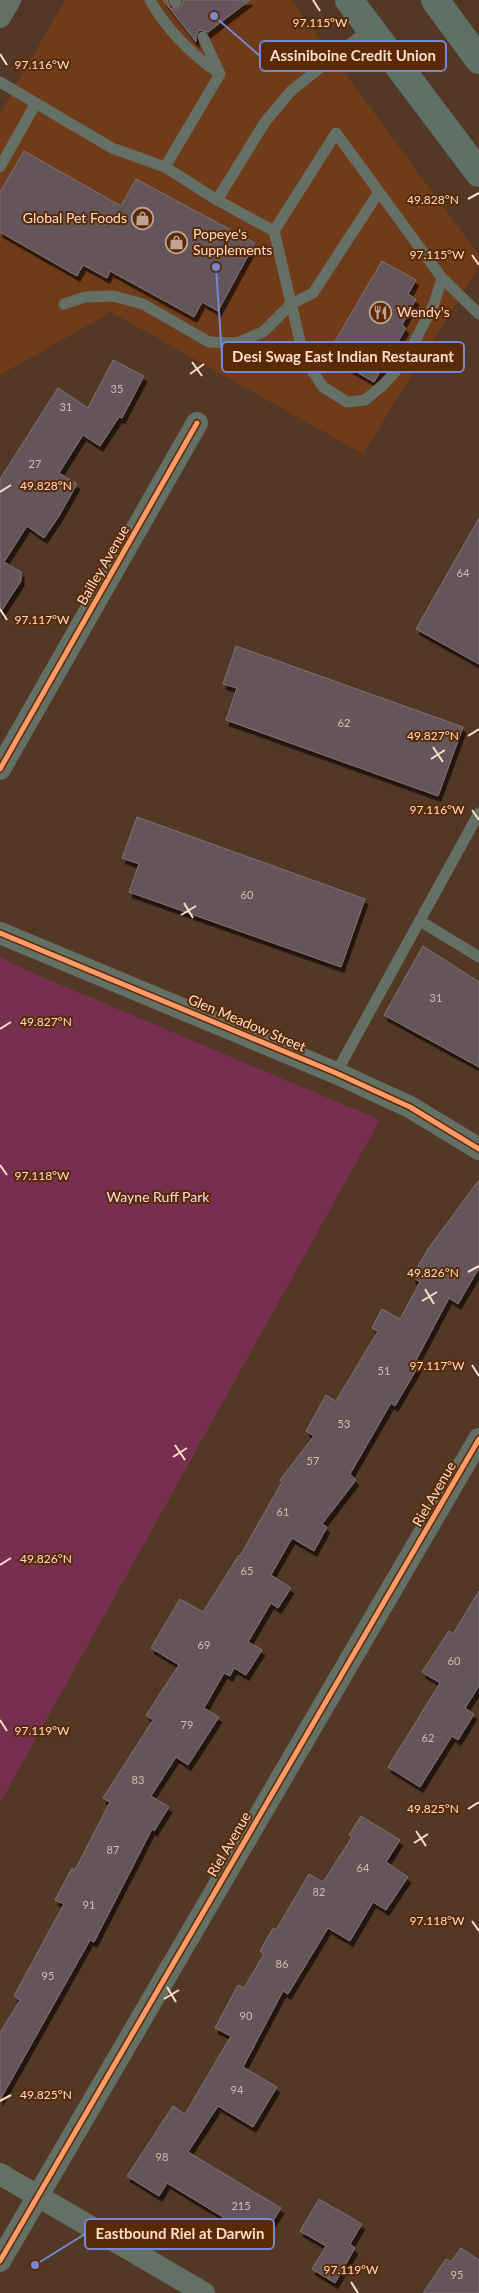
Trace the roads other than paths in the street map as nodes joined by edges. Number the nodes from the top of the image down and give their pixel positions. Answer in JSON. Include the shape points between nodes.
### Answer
{"nodes":[{"id":1,"x":10,"y":0,"type":"edge"},
{"id":2,"x":150,"y":0,"type":"edge"},
{"id":3,"x":349,"y":0,"type":"edge"},
{"id":4,"x":435,"y":0,"type":"edge"},
{"id":5,"x":0,"y":17,"type":"edge"},
{"id":6,"x":370,"y":28,"type":"junction"},
{"id":7,"x":203,"y":36,"type":"dead end"},
{"id":8,"x":479,"y":60,"type":"edge"},
{"id":9,"x":220,"y":74,"type":"junction"},
{"id":10,"x":0,"y":82,"type":"edge"},
{"id":11,"x":36,"y":103,"type":"junction"},
{"id":12,"x":0,"y":167,"type":"edge"},
{"id":13,"x":165,"y":168,"type":"junction"},
{"id":14,"x":479,"y":173,"type":"edge"},
{"id":15,"x":379,"y":192,"type":"junction"},
{"id":16,"x":217,"y":200,"type":"junction"},
{"id":17,"x":274,"y":231,"type":"junction"},
{"id":18,"x":442,"y":278,"type":"junction"},
{"id":19,"x":64,"y":304,"type":"dead end"},
{"id":20,"x":291,"y":304,"type":"junction"},
{"id":21,"x":479,"y":314,"type":"edge"},
{"id":22,"x":197,"y":424,"type":"dead end"},
{"id":23,"x":0,"y":770,"type":"edge"},
{"id":24,"x":479,"y":813,"type":"edge"},
{"id":25,"x":420,"y":921,"type":"junction"},
{"id":26,"x":0,"y":933,"type":"edge"},
{"id":27,"x":479,"y":956,"type":"edge"},
{"id":28,"x":336,"y":1073,"type":"junction"},
{"id":29,"x":479,"y":1149,"type":"edge"},
{"id":30,"x":479,"y":1439,"type":"edge"},
{"id":31,"x":0,"y":2174,"type":"edge"},
{"id":32,"x":37,"y":2196,"type":"junction"},
{"id":33,"x":0,"y":2261,"type":"edge"},
{"id":34,"x":204,"y":2293,"type":"edge"}],
"edges":[{"from":1,"to":5,"type":"street"},
{"from":2,"to":9,"type":"lane","via":[[162,21],[198,59]]},
{"from":3,"to":6,"type":"main road"},
{"from":4,"to":8,"type":"main road"},
{"from":6,"to":14,"type":"main road"},
{"from":6,"to":16,"type":"lane","via":[[290,91],[265,122]]},
{"from":7,"to":9,"type":"lane"},
{"from":9,"to":13,"type":"lane"},
{"from":10,"to":11,"type":"lane"},
{"from":11,"to":12,"type":"lane"},
{"from":11,"to":13,"type":"lane","via":[[112,148]]},
{"from":13,"to":16,"type":"lane"},
{"from":15,"to":17,"type":"lane","via":[[336,133]]},
{"from":15,"to":18,"type":"lane"},
{"from":15,"to":20,"type":"lane","via":[[313,293]]},
{"from":16,"to":17,"type":"lane"},
{"from":17,"to":20,"type":"lane"},
{"from":18,"to":20,"type":"lane","via":[[434,304],[404,362],[383,386],[365,400],[347,402],[323,387],[304,358]]},
{"from":18,"to":21,"type":"lane"},
{"from":19,"to":20,"type":"lane","via":[[85,298],[113,296],[143,304],[209,342],[236,343],[262,332]]},
{"from":22,"to":23,"type":"street","name":"Bailley Avenue"},
{"from":24,"to":25,"type":"lane"},
{"from":25,"to":27,"type":"lane"},
{"from":25,"to":28,"type":"lane"},
{"from":26,"to":28,"type":"street","name":"Glen Meadow Street"},
{"from":28,"to":29,"type":"street","name":"Glen Meadow Street","via":[[410,1106]]},
{"from":30,"to":32,"type":"street","name":"Riel Avenue"},
{"from":31,"to":32,"type":"street"},
{"from":32,"to":33,"type":"street","name":"Riel Avenue"},
{"from":32,"to":34,"type":"street"}]}
